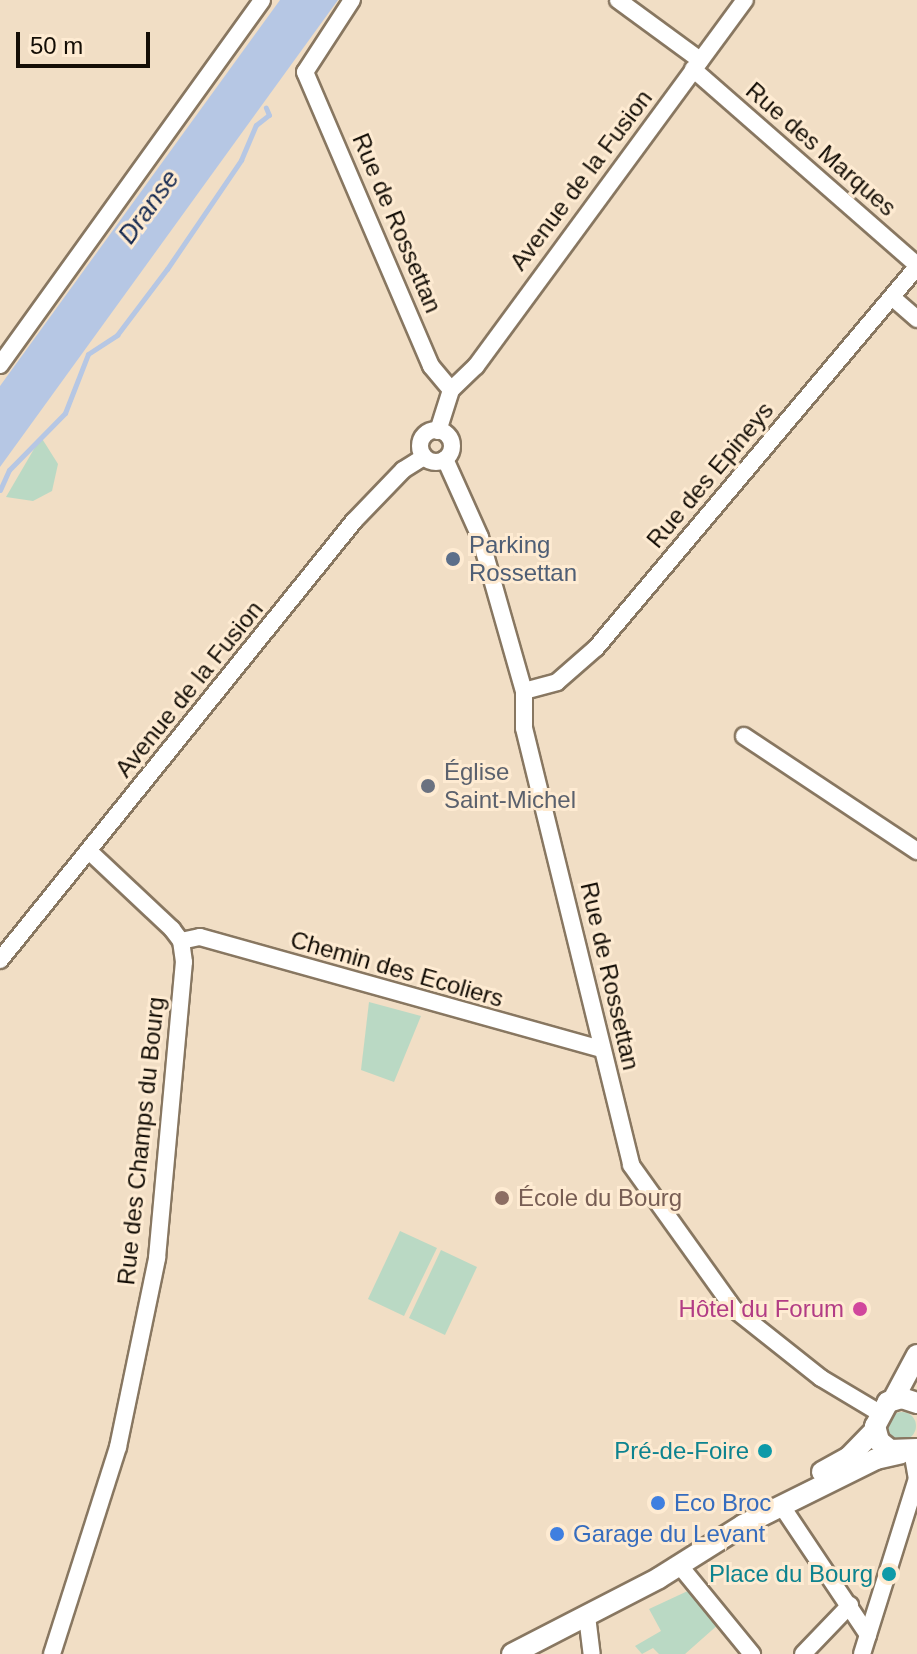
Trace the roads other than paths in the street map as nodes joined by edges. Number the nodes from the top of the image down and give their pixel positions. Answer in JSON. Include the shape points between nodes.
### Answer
{"nodes":[{"id":1,"x":262,"y":0,"type":"edge"},
{"id":2,"x":352,"y":0,"type":"edge"},
{"id":3,"x":618,"y":0,"type":"edge"},
{"id":4,"x":745,"y":0,"type":"edge"},
{"id":5,"x":697,"y":65,"type":"junction"},
{"id":6,"x":917,"y":266,"type":"edge"},
{"id":7,"x":893,"y":298,"type":"junction"},
{"id":8,"x":917,"y":319,"type":"edge"},
{"id":9,"x":0,"y":365,"type":"edge"},
{"id":10,"x":451,"y":390,"type":"junction"},
{"id":11,"x":438,"y":431,"type":"junction"},
{"id":12,"x":424,"y":457,"type":"junction"},
{"id":13,"x":445,"y":459,"type":"junction"},
{"id":14,"x":524,"y":691,"type":"junction"},
{"id":15,"x":744,"y":736,"type":"dead end"},
{"id":16,"x":89,"y":851,"type":"junction"},
{"id":17,"x":917,"y":851,"type":"edge"},
{"id":18,"x":181,"y":941,"type":"junction"},
{"id":19,"x":0,"y":960,"type":"edge"},
{"id":20,"x":601,"y":1049,"type":"junction"},
{"id":21,"x":917,"y":1355,"type":"edge"},
{"id":22,"x":917,"y":1403,"type":"edge"},
{"id":23,"x":882,"y":1414,"type":"junction"},
{"id":24,"x":910,"y":1451,"type":"edge"},
{"id":25,"x":783,"y":1508,"type":"junction"},
{"id":26,"x":743,"y":1525,"type":"junction"},
{"id":27,"x":680,"y":1566,"type":"junction"},
{"id":28,"x":850,"y":1605,"type":"junction"},
{"id":29,"x":587,"y":1616,"type":"junction"},
{"id":30,"x":868,"y":1635,"type":"junction"},
{"id":31,"x":52,"y":1654,"type":"edge"},
{"id":32,"x":512,"y":1654,"type":"edge"},
{"id":33,"x":592,"y":1654,"type":"edge"},
{"id":34,"x":752,"y":1654,"type":"edge"},
{"id":35,"x":803,"y":1654,"type":"edge"},
{"id":36,"x":862,"y":1654,"type":"edge"}],
"edges":[{"from":1,"to":9,"type":"street"},
{"from":2,"to":10,"type":"street","name":"Rue de Rossettan","via":[[305,72],[431,366]]},
{"from":3,"to":5,"type":"street","name":"Rue des Marques"},
{"from":4,"to":5,"type":"street","name":"Avenue de la Fusion"},
{"from":5,"to":6,"type":"street","name":"Rue des Marques"},
{"from":5,"to":10,"type":"street","name":"Avenue de la Fusion","via":[[476,366]]},
{"from":6,"to":7,"type":"street","name":"Rue des Epineys"},
{"from":7,"to":8,"type":"street"},
{"from":7,"to":14,"type":"street","name":"Rue des Epineys","via":[[596,648],[557,682]]},
{"from":10,"to":11,"type":"street","name":"Avenue de la Fusion"},
{"from":11,"to":12,"type":"street","name":"Avenue de la Fusion","via":[[422,440]]},
{"from":11,"to":13,"type":"street","via":[[452,442]]},
{"from":12,"to":13,"type":"street"},
{"from":12,"to":16,"type":"street","name":"Avenue de la Fusion","via":[[403,470],[354,521]]},
{"from":13,"to":14,"type":"street","name":"Rue de Rossettan","via":[[480,537]]},
{"from":14,"to":20,"type":"street","name":"Rue de Rossettan","via":[[524,728]]},
{"from":15,"to":17,"type":"street"},
{"from":16,"to":18,"type":"street"},
{"from":16,"to":19,"type":"street","name":"Avenue de la Fusion"},
{"from":18,"to":20,"type":"street","name":"Chemin des Ecoliers","via":[[200,937]]},
{"from":18,"to":31,"type":"street","name":"Rue des Champs du Bourg","via":[[179,1038],[157,1258],[118,1447]]},
{"from":20,"to":23,"type":"street","name":"Rue de Rossettan","via":[[631,1165],[726,1299],[821,1378]]},
{"from":21,"to":23,"type":"street"},
{"from":22,"to":23,"type":"street"},
{"from":23,"to":24,"type":"street","via":[[884,1446]]},
{"from":23,"to":26,"type":"street","via":[[849,1457],[784,1492]]},
{"from":24,"to":25,"type":"street","via":[[876,1459]]},
{"from":24,"to":30,"type":"street","via":[[917,1479]]},
{"from":25,"to":26,"type":"street"},
{"from":25,"to":28,"type":"street"},
{"from":26,"to":27,"type":"street"},
{"from":27,"to":29,"type":"street"},
{"from":27,"to":34,"type":"street"},
{"from":28,"to":30,"type":"street"},
{"from":28,"to":35,"type":"street"},
{"from":29,"to":32,"type":"street"},
{"from":29,"to":33,"type":"street"},
{"from":30,"to":36,"type":"street"}]}
